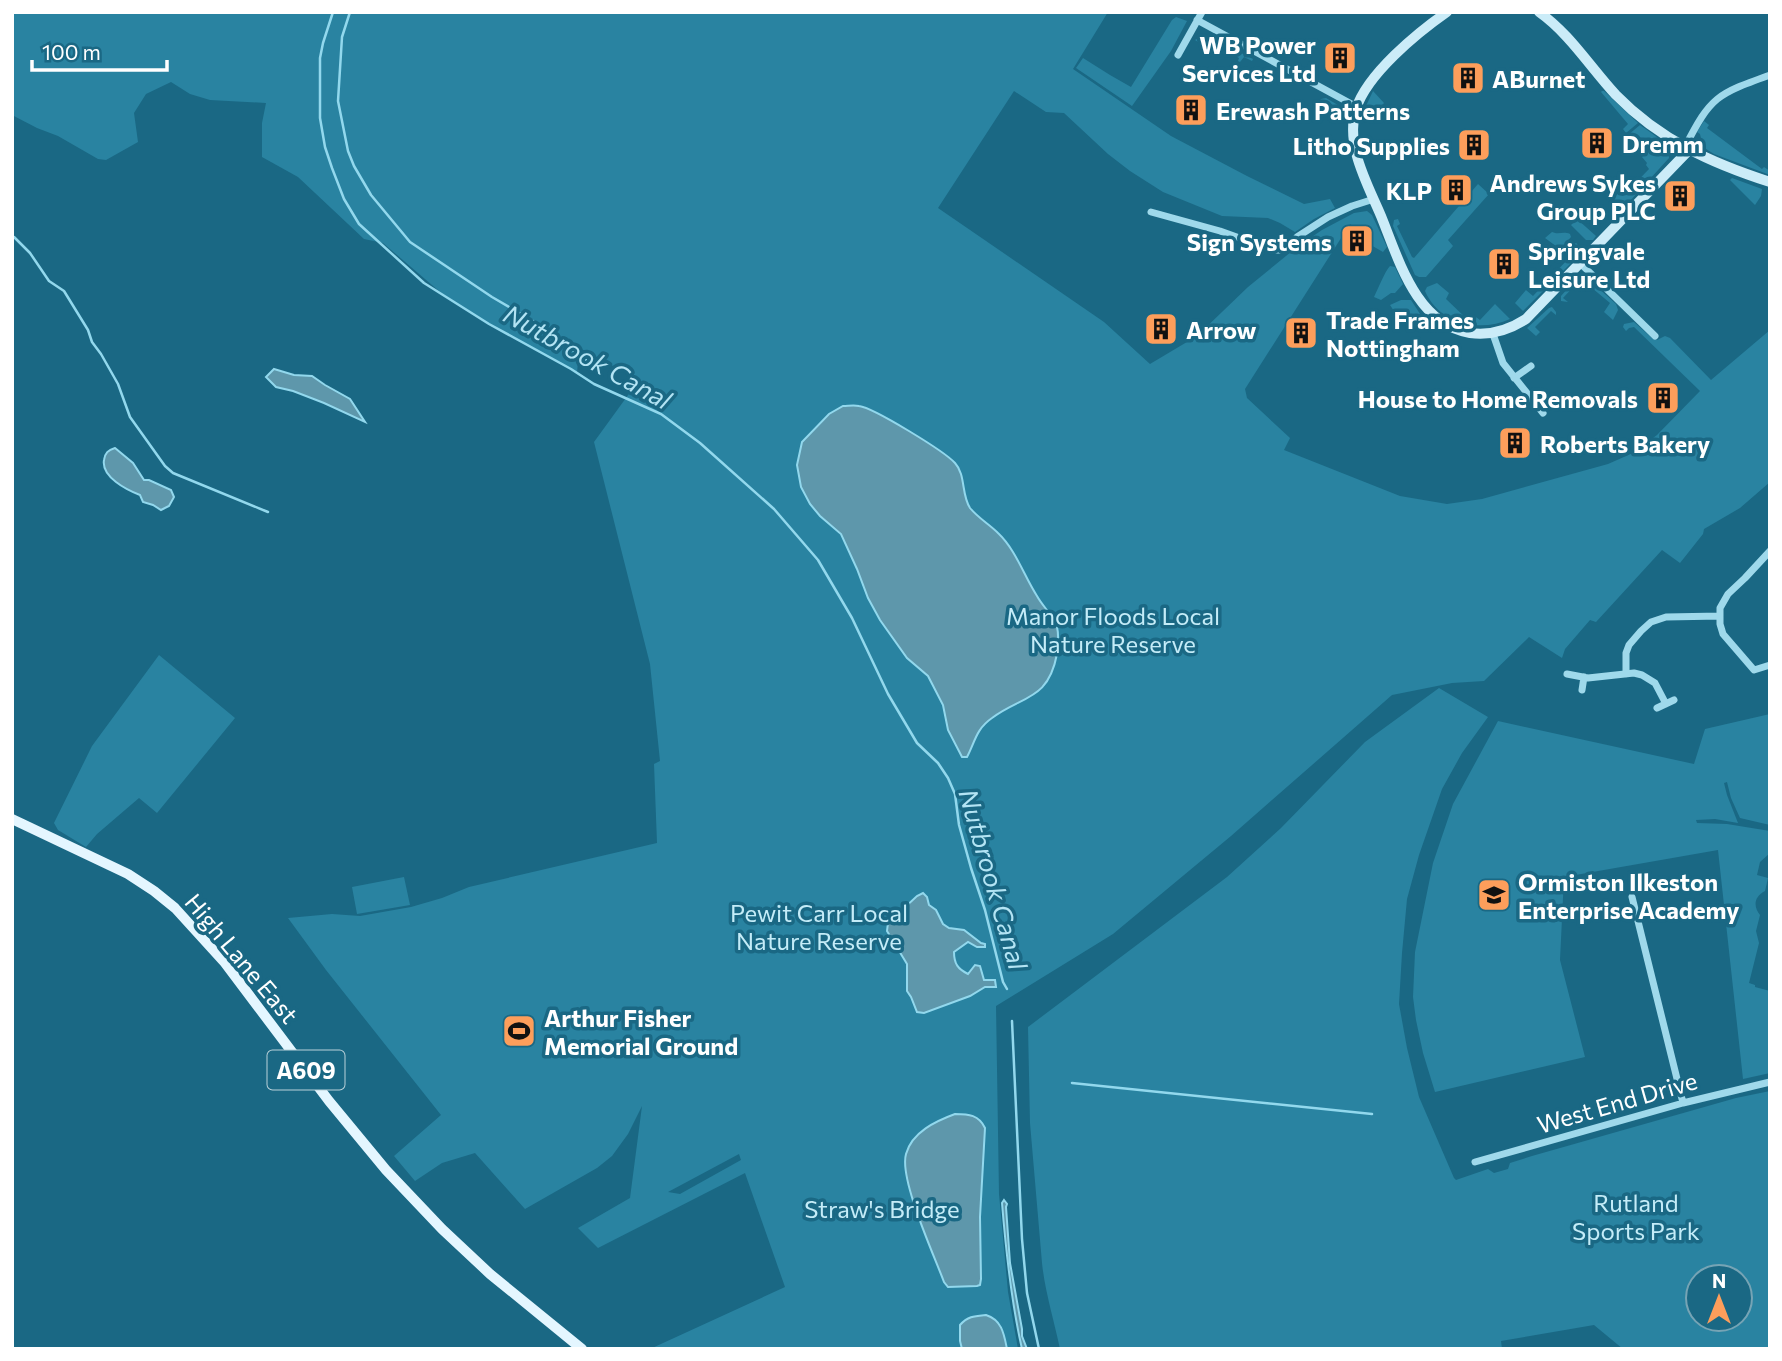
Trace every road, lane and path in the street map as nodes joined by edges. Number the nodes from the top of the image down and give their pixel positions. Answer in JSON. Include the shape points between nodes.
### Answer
{"nodes":[{"id":1,"x":1202,"y":12,"type":"edge"},
{"id":2,"x":1447,"y":12,"type":"edge"},
{"id":3,"x":1538,"y":12,"type":"edge"},
{"id":4,"x":1197,"y":20,"type":"junction"},
{"id":5,"x":1178,"y":55,"type":"dead end"},
{"id":6,"x":1770,"y":75,"type":"edge"},
{"id":7,"x":1357,"y":107,"type":"junction"},
{"id":8,"x":1687,"y":148,"type":"junction"},
{"id":9,"x":1770,"y":182,"type":"edge"},
{"id":10,"x":1374,"y":198,"type":"junction"},
{"id":11,"x":1151,"y":212,"type":"dead end"},
{"id":12,"x":1253,"y":231,"type":"dead end"},
{"id":13,"x":1248,"y":241,"type":"junction"},
{"id":14,"x":1580,"y":263,"type":"junction"},
{"id":15,"x":1493,"y":334,"type":"junction"},
{"id":16,"x":1654,"y":335,"type":"dead end"},
{"id":17,"x":1531,"y":366,"type":"dead end"},
{"id":18,"x":1514,"y":378,"type":"junction"},
{"id":19,"x":1543,"y":413,"type":"dead end"},
{"id":20,"x":1770,"y":551,"type":"edge"},
{"id":21,"x":1720,"y":616,"type":"junction"},
{"id":22,"x":1770,"y":665,"type":"edge"},
{"id":23,"x":1754,"y":670,"type":"junction"},
{"id":24,"x":1567,"y":674,"type":"dead end"},
{"id":25,"x":1626,"y":674,"type":"junction"},
{"id":26,"x":1584,"y":677,"type":"junction"},
{"id":27,"x":1756,"y":681,"type":"dead end"},
{"id":28,"x":1582,"y":690,"type":"dead end"},
{"id":29,"x":1674,"y":700,"type":"dead end"},
{"id":30,"x":1665,"y":704,"type":"junction"},
{"id":31,"x":1657,"y":708,"type":"dead end"},
{"id":32,"x":12,"y":819,"type":"edge"},
{"id":33,"x":1632,"y":897,"type":"dead end"},
{"id":34,"x":1770,"y":1082,"type":"edge"},
{"id":35,"x":1683,"y":1103,"type":"junction"},
{"id":36,"x":1496,"y":1156,"type":"junction"},
{"id":37,"x":1475,"y":1162,"type":"dead end"},
{"id":38,"x":1499,"y":1166,"type":"dead end"},
{"id":39,"x":582,"y":1349,"type":"edge"}],
"edges":[{"from":1,"to":4,"type":"street"},
{"from":2,"to":7,"type":"street","via":[[1376,75]]},
{"from":3,"to":8,"type":"street","via":[[1568,37],[1619,97]]},
{"from":4,"to":5,"type":"street"},
{"from":4,"to":7,"type":"street"},
{"from":6,"to":8,"type":"street","via":[[1720,96],[1707,109]]},
{"from":7,"to":10,"type":"street","via":[[1354,142]]},
{"from":8,"to":9,"type":"street"},
{"from":8,"to":14,"type":"street"},
{"from":10,"to":13,"type":"street","via":[[1328,218],[1280,250]]},
{"from":10,"to":15,"type":"street","via":[[1421,302],[1452,328]]},
{"from":11,"to":13,"type":"street"},
{"from":12,"to":13,"type":"street"},
{"from":14,"to":15,"type":"street","via":[[1526,319]]},
{"from":14,"to":16,"type":"street"},
{"from":15,"to":18,"type":"street"},
{"from":17,"to":18,"type":"street"},
{"from":18,"to":19,"type":"street"},
{"from":20,"to":21,"type":"street","via":[[1725,597]]},
{"from":21,"to":23,"type":"street","via":[[1726,639]]},
{"from":21,"to":25,"type":"street","via":[[1666,617],[1651,622],[1629,645]]},
{"from":22,"to":23,"type":"street"},
{"from":23,"to":27,"type":"street"},
{"from":24,"to":26,"type":"street"},
{"from":25,"to":26,"type":"street"},
{"from":25,"to":30,"type":"street","via":[[1651,679]]},
{"from":26,"to":28,"type":"street"},
{"from":29,"to":30,"type":"street"},
{"from":30,"to":31,"type":"street"},
{"from":32,"to":39,"type":"main road","name":"High Lane East","number":"A609","via":[[128,874],[175,908],[225,963],[400,1186],[490,1274]]},
{"from":33,"to":35,"type":"street"},
{"from":34,"to":35,"type":"street","name":"West End Drive"},
{"from":35,"to":36,"type":"street","name":"West End Drive"},
{"from":36,"to":37,"type":"street","name":"West End Drive"},
{"from":36,"to":38,"type":"street"}]}
